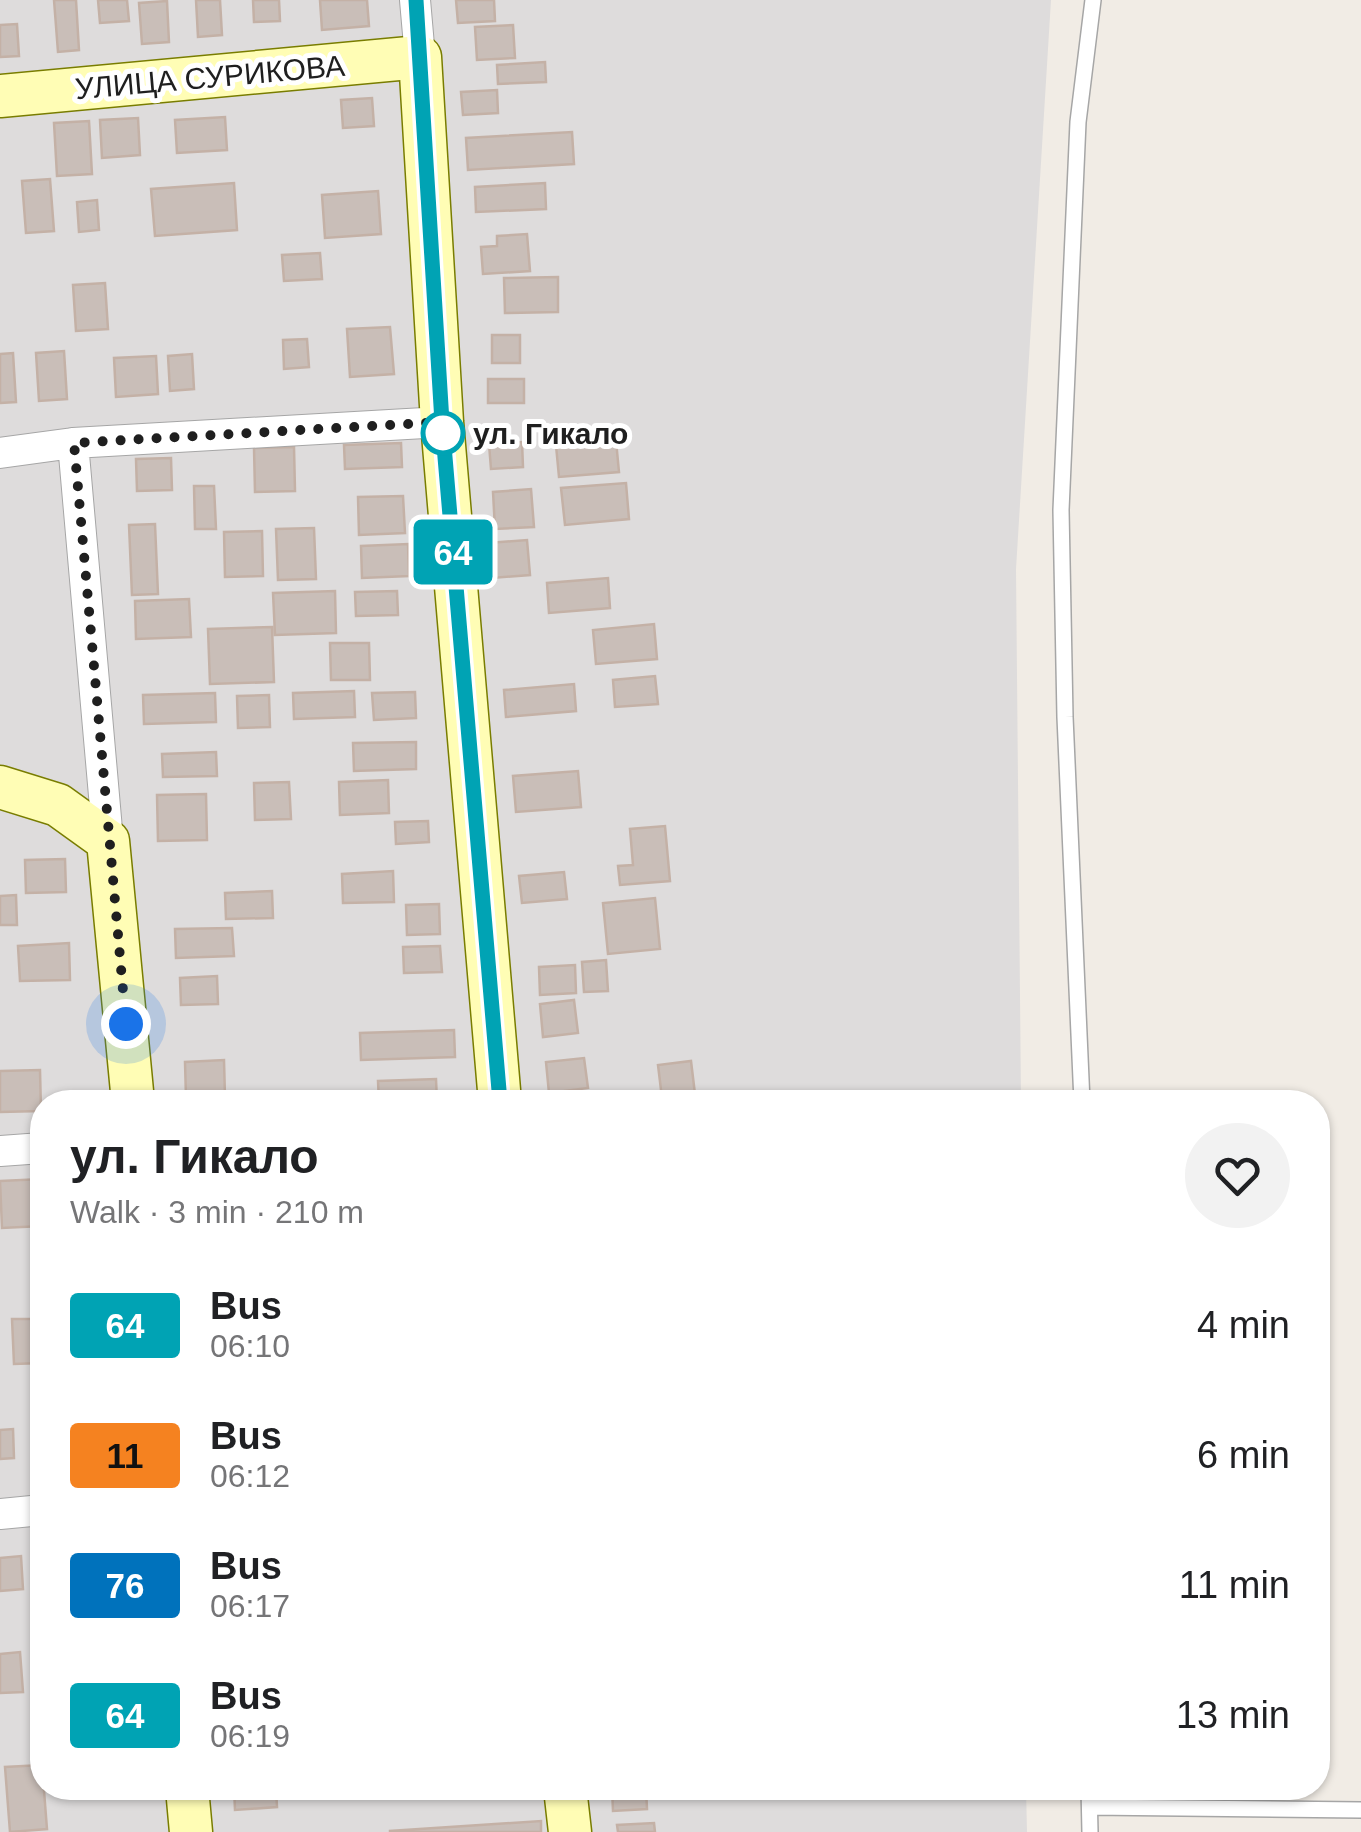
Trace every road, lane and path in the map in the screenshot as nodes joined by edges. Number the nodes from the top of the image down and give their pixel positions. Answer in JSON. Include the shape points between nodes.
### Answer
{"nodes":[{"id":1,"x":416,"y":0,"type":"edge"},
{"id":2,"x":1093,"y":0,"type":"edge"},
{"id":3,"x":420,"y":58,"type":"junction"},
{"id":4,"x":0,"y":96,"type":"edge"},
{"id":5,"x":442,"y":422,"type":"junction"},
{"id":6,"x":74,"y":443,"type":"junction"},
{"id":7,"x":0,"y":453,"type":"edge"},
{"id":8,"x":0,"y":787,"type":"edge"},
{"id":9,"x":108,"y":842,"type":"junction"},
{"id":10,"x":132,"y":1090,"type":"edge"},
{"id":11,"x":499,"y":1090,"type":"edge"},
{"id":12,"x":1081,"y":1090,"type":"edge"},
{"id":13,"x":30,"y":1149,"type":"edge"},
{"id":14,"x":0,"y":1151,"type":"edge"},
{"id":15,"x":30,"y":1511,"type":"edge"},
{"id":16,"x":0,"y":1514,"type":"edge"},
{"id":17,"x":188,"y":1800,"type":"edge"},
{"id":18,"x":566,"y":1800,"type":"edge"},
{"id":19,"x":1090,"y":1800,"type":"edge"},
{"id":20,"x":1090,"y":1807,"type":"junction"},
{"id":21,"x":1361,"y":1810,"type":"edge"},
{"id":22,"x":191,"y":1832,"type":"edge"},
{"id":23,"x":570,"y":1832,"type":"edge"},
{"id":24,"x":1090,"y":1832,"type":"edge"}],
"edges":[{"from":1,"to":3,"type":"street"},
{"from":2,"to":12,"type":"lane","via":[[1078,122],[1061,510]]},
{"from":3,"to":4,"type":"main road","name":"УЛИЦА СУРИКОВА"},
{"from":3,"to":5,"type":"main road"},
{"from":5,"to":6,"type":"street"},
{"from":5,"to":11,"type":"main road"},
{"from":6,"to":7,"type":"street"},
{"from":6,"to":9,"type":"street"},
{"from":8,"to":9,"type":"main road","via":[[58,805]]},
{"from":9,"to":10,"type":"main road"},
{"from":13,"to":14,"type":"street"},
{"from":15,"to":16,"type":"street"},
{"from":17,"to":22,"type":"main road"},
{"from":18,"to":23,"type":"main road"},
{"from":19,"to":20,"type":"lane"},
{"from":20,"to":21,"type":"lane"},
{"from":20,"to":24,"type":"lane"}]}
